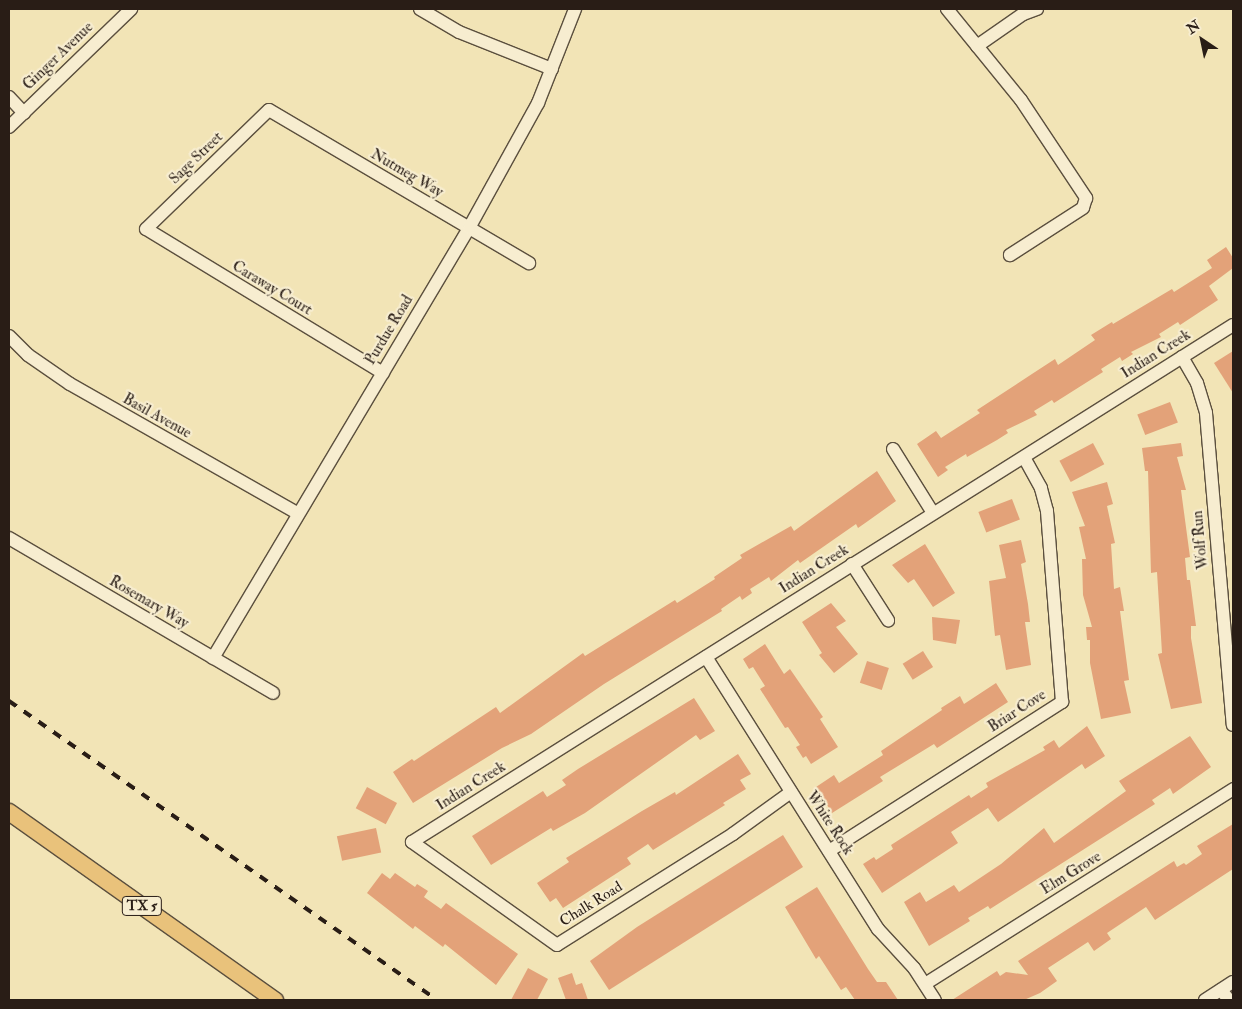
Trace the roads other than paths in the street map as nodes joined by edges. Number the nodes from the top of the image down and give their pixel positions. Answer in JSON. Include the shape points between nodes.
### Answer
{"nodes":[{"id":1,"x":131,"y":9,"type":"edge"},
{"id":2,"x":420,"y":9,"type":"edge"},
{"id":3,"x":574,"y":9,"type":"edge"},
{"id":4,"x":947,"y":9,"type":"edge"},
{"id":5,"x":1037,"y":9,"type":"edge"},
{"id":6,"x":977,"y":46,"type":"junction"},
{"id":7,"x":552,"y":69,"type":"junction"},
{"id":8,"x":9,"y":97,"type":"edge"},
{"id":9,"x":269,"y":110,"type":"joint"},
{"id":10,"x":24,"y":113,"type":"junction"},
{"id":11,"x":9,"y":127,"type":"edge"},
{"id":12,"x":469,"y":228,"type":"junction"},
{"id":13,"x":146,"y":229,"type":"joint"},
{"id":14,"x":1010,"y":255,"type":"dead end"},
{"id":15,"x":529,"y":263,"type":"dead end"},
{"id":16,"x":1233,"y":325,"type":"edge"},
{"id":17,"x":9,"y":336,"type":"edge"},
{"id":18,"x":1182,"y":357,"type":"junction"},
{"id":19,"x":383,"y":373,"type":"junction"},
{"id":20,"x":893,"y":449,"type":"dead end"},
{"id":21,"x":1024,"y":457,"type":"junction"},
{"id":22,"x":297,"y":512,"type":"junction"},
{"id":23,"x":933,"y":514,"type":"junction"},
{"id":24,"x":9,"y":538,"type":"edge"},
{"id":25,"x":852,"y":564,"type":"junction"},
{"id":26,"x":888,"y":620,"type":"dead end"},
{"id":27,"x":706,"y":657,"type":"junction"},
{"id":28,"x":212,"y":658,"type":"junction"},
{"id":29,"x":274,"y":693,"type":"dead end"},
{"id":30,"x":1233,"y":725,"type":"edge"},
{"id":31,"x":1233,"y":789,"type":"edge"},
{"id":32,"x":791,"y":792,"type":"junction"},
{"id":33,"x":11,"y":818,"type":"edge"},
{"id":34,"x":412,"y":842,"type":"joint"},
{"id":35,"x":829,"y":851,"type":"junction"},
{"id":36,"x":1233,"y":982,"type":"edge"},
{"id":37,"x":925,"y":984,"type":"junction"},
{"id":38,"x":1225,"y":995,"type":"edge"},
{"id":39,"x":275,"y":1000,"type":"edge"},
{"id":40,"x":935,"y":1000,"type":"edge"},
{"id":41,"x":1204,"y":1000,"type":"edge"}],
"edges":[{"from":1,"to":10,"type":"street","name":"Ginger Avenue"},
{"from":2,"to":7,"type":"street","via":[[459,32]]},
{"from":3,"to":7,"type":"street","name":"Purdue Road"},
{"from":4,"to":6,"type":"street"},
{"from":5,"to":6,"type":"street","via":[[1023,14]]},
{"from":6,"to":14,"type":"street","via":[[1021,100],[1086,198],[1083,208]]},
{"from":7,"to":12,"type":"street","name":"Purdue Road","via":[[538,104]]},
{"from":8,"to":10,"type":"street"},
{"from":9,"to":12,"type":"street","name":"Nutmeg Way"},
{"from":9,"to":13,"type":"street","name":"Sage Street"},
{"from":10,"to":11,"type":"street","name":"Ginger Avenue"},
{"from":12,"to":15,"type":"street","name":"Nutmeg Way"},
{"from":12,"to":19,"type":"street","name":"Purdue Road"},
{"from":13,"to":19,"type":"street","name":"Caraway Court"},
{"from":16,"to":18,"type":"street","name":"Indian Creek"},
{"from":17,"to":22,"type":"street","name":"Basil Avenue","via":[[28,355],[70,384]]},
{"from":18,"to":21,"type":"street","name":"Indian Creek"},
{"from":18,"to":30,"type":"street","name":"Wolf Run","via":[[1197,383],[1206,413]]},
{"from":19,"to":22,"type":"street","name":"Purdue Road"},
{"from":20,"to":23,"type":"street"},
{"from":21,"to":23,"type":"street","name":"Indian Creek"},
{"from":21,"to":35,"type":"street","name":"Briar Cove","via":[[1041,488],[1047,511],[1062,702]]},
{"from":22,"to":28,"type":"street","name":"Purdue Road"},
{"from":23,"to":25,"type":"street","name":"Indian Creek"},
{"from":24,"to":28,"type":"street","name":"Rosemary Way"},
{"from":25,"to":26,"type":"street"},
{"from":25,"to":27,"type":"street","name":"Indian Creek"},
{"from":27,"to":32,"type":"street","name":"White Rock"},
{"from":27,"to":34,"type":"street","name":"Indian Creek"},
{"from":28,"to":29,"type":"street","name":"Rosemary Way"},
{"from":31,"to":37,"type":"street","name":"Elm Grove"},
{"from":32,"to":34,"type":"street","name":"Chalk Road","via":[[732,834],[557,945]]},
{"from":32,"to":35,"type":"street","name":"White Rock"},
{"from":33,"to":39,"type":"main road","number":"TX 5"},
{"from":35,"to":37,"type":"street","name":"White Rock","via":[[878,929]]},
{"from":36,"to":38,"type":"street"},
{"from":37,"to":40,"type":"street","name":"White Rock"},
{"from":38,"to":41,"type":"street"}]}
